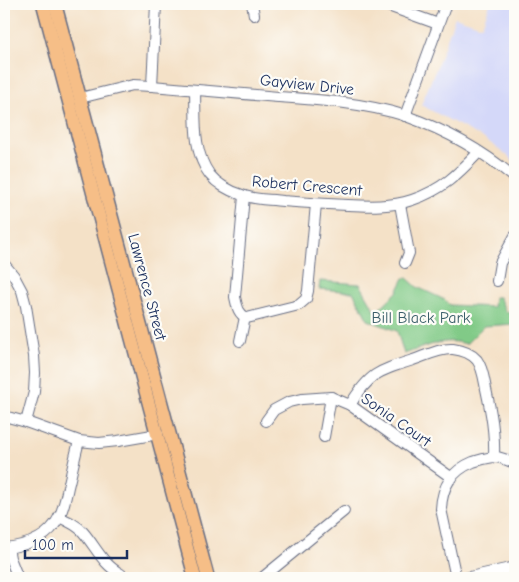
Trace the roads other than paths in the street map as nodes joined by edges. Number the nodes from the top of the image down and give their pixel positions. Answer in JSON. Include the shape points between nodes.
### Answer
{"nodes":[{"id":1,"x":43,"y":4,"type":"edge"},
{"id":2,"x":55,"y":4,"type":"edge"},
{"id":3,"x":156,"y":4,"type":"edge"},
{"id":4,"x":252,"y":4,"type":"edge"},
{"id":5,"x":383,"y":4,"type":"edge"},
{"id":6,"x":446,"y":4,"type":"edge"},
{"id":7,"x":254,"y":15,"type":"dead end"},
{"id":8,"x":438,"y":24,"type":"junction"},
{"id":9,"x":152,"y":86,"type":"junction"},
{"id":10,"x":195,"y":90,"type":"junction"},
{"id":11,"x":75,"y":100,"type":"junction"},
{"id":12,"x":406,"y":116,"type":"junction"},
{"id":13,"x":479,"y":152,"type":"junction"},
{"id":14,"x":515,"y":178,"type":"edge"},
{"id":15,"x":244,"y":196,"type":"junction"},
{"id":16,"x":316,"y":204,"type":"junction"},
{"id":17,"x":400,"y":204,"type":"junction"},
{"id":18,"x":515,"y":236,"type":"edge"},
{"id":19,"x":405,"y":262,"type":"dead end"},
{"id":20,"x":4,"y":264,"type":"edge"},
{"id":21,"x":497,"y":280,"type":"dead end"},
{"id":22,"x":244,"y":317,"type":"junction"},
{"id":23,"x":240,"y":341,"type":"dead end"},
{"id":24,"x":331,"y":398,"type":"junction"},
{"id":25,"x":350,"y":405,"type":"junction"},
{"id":26,"x":4,"y":416,"type":"edge"},
{"id":27,"x":266,"y":421,"type":"dead end"},
{"id":28,"x":26,"y":422,"type":"junction"},
{"id":29,"x":163,"y":433,"type":"junction"},
{"id":30,"x":324,"y":437,"type":"dead end"},
{"id":31,"x":79,"y":440,"type":"junction"},
{"id":32,"x":494,"y":457,"type":"junction"},
{"id":33,"x":515,"y":463,"type":"edge"},
{"id":34,"x":452,"y":478,"type":"junction"},
{"id":35,"x":344,"y":511,"type":"dead end"},
{"id":36,"x":59,"y":517,"type":"junction"},
{"id":37,"x":6,"y":548,"type":"edge"},
{"id":38,"x":515,"y":567,"type":"edge"},
{"id":39,"x":121,"y":574,"type":"dead end"},
{"id":40,"x":18,"y":578,"type":"edge"},
{"id":41,"x":195,"y":578,"type":"edge"},
{"id":42,"x":208,"y":578,"type":"edge"},
{"id":43,"x":262,"y":578,"type":"edge"},
{"id":44,"x":456,"y":578,"type":"edge"},
{"id":45,"x":465,"y":578,"type":"edge"}],
"edges":[{"from":1,"to":11,"type":"main road","name":"Lawrence Street"},
{"from":2,"to":11,"type":"main road","name":"Lawrence Street"},
{"from":3,"to":9,"type":"street"},
{"from":4,"to":7,"type":"street"},
{"from":5,"to":8,"type":"street"},
{"from":6,"to":8,"type":"street"},
{"from":8,"to":12,"type":"street"},
{"from":9,"to":10,"type":"street","name":"Gayview Drive"},
{"from":9,"to":11,"type":"street","name":"Gayview Drive","via":[[132,85]]},
{"from":10,"to":12,"type":"street","name":"Gayview Drive","via":[[324,100]]},
{"from":10,"to":15,"type":"street","name":"Robert Crescent","via":[[197,141],[203,164],[219,183]]},
{"from":11,"to":29,"type":"main road","name":"Lawrence Street"},
{"from":12,"to":13,"type":"street","name":"Gayview Drive"},
{"from":13,"to":14,"type":"street","name":"Gayview Drive"},
{"from":13,"to":17,"type":"street","name":"Robert Crescent","via":[[443,185]]},
{"from":15,"to":16,"type":"street","name":"Robert Crescent"},
{"from":15,"to":22,"type":"street","via":[[236,297],[239,312]]},
{"from":16,"to":17,"type":"street","name":"Robert Crescent"},
{"from":16,"to":22,"type":"street","via":[[306,299],[299,305]]},
{"from":17,"to":19,"type":"street","via":[[409,253]]},
{"from":18,"to":21,"type":"street","via":[[500,263]]},
{"from":20,"to":28,"type":"street","via":[[22,291],[34,356],[34,392]]},
{"from":22,"to":23,"type":"street"},
{"from":24,"to":25,"type":"street","name":"Sonia Court"},
{"from":24,"to":27,"type":"street","name":"Sonia Court","via":[[289,402],[274,410]]},
{"from":24,"to":30,"type":"street"},
{"from":25,"to":32,"type":"street","via":[[362,387],[387,368],[445,349],[465,352],[476,360],[483,375],[493,423]]},
{"from":25,"to":34,"type":"street","name":"Sonia Court"},
{"from":26,"to":28,"type":"street"},
{"from":28,"to":31,"type":"street"},
{"from":29,"to":31,"type":"street","via":[[118,442]]},
{"from":29,"to":41,"type":"main road","name":"Lawrence Street"},
{"from":29,"to":42,"type":"main road","name":"Lawrence Street"},
{"from":31,"to":36,"type":"street"},
{"from":32,"to":33,"type":"street"},
{"from":32,"to":34,"type":"street","via":[[465,466]]},
{"from":34,"to":44,"type":"street","via":[[444,492],[441,509]]},
{"from":35,"to":43,"type":"street"},
{"from":36,"to":37,"type":"street","via":[[34,542]]},
{"from":36,"to":39,"type":"street","via":[[82,531],[99,555]]},
{"from":37,"to":40,"type":"street"},
{"from":38,"to":45,"type":"street"}]}
